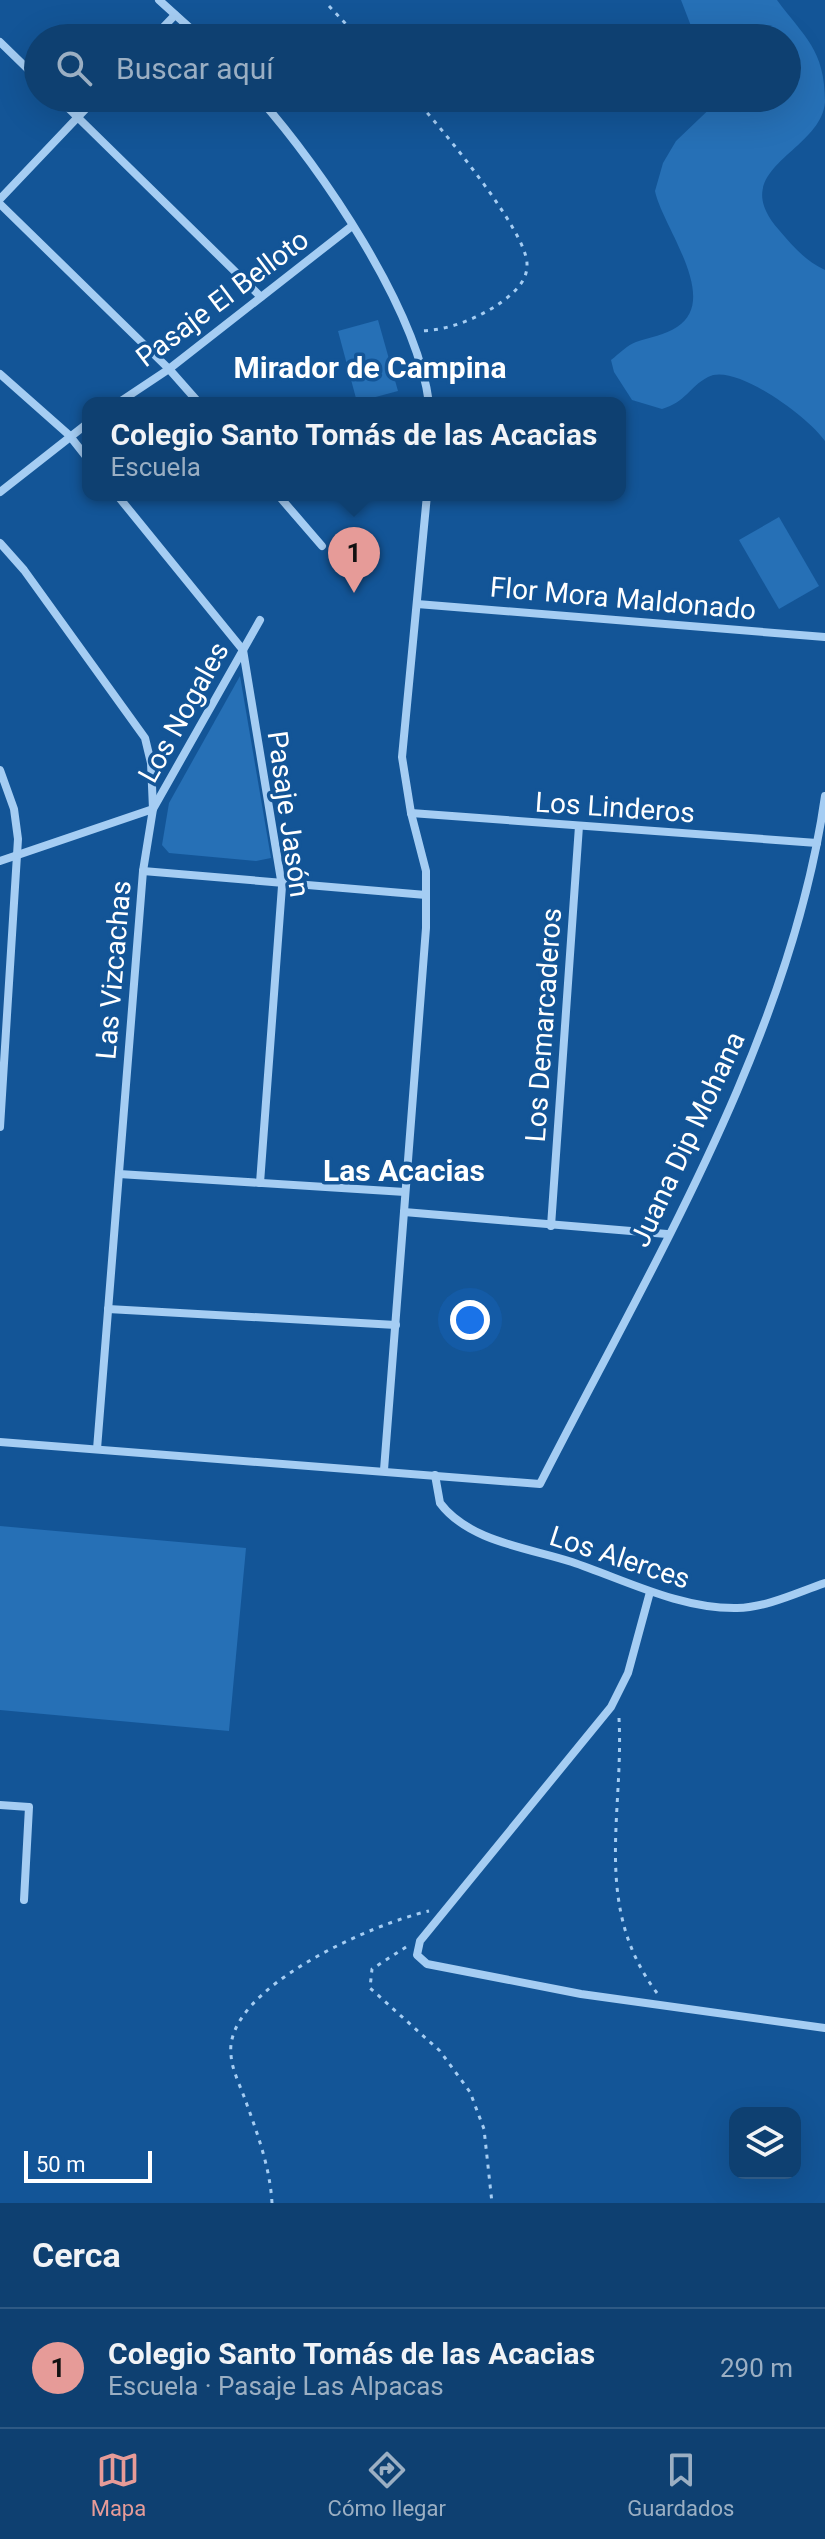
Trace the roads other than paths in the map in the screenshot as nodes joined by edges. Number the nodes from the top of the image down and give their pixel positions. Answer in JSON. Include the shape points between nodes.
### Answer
{"nodes":[{"id":1,"x":159,"y":0,"type":"edge"},
{"id":2,"x":175,"y":15,"type":"junction"},
{"id":3,"x":166,"y":24,"type":"edge"},
{"id":4,"x":185,"y":24,"type":"edge"},
{"id":5,"x":0,"y":42,"type":"edge"},
{"id":6,"x":24,"y":65,"type":"edge"},
{"id":7,"x":73,"y":112,"type":"edge"},
{"id":8,"x":83,"y":112,"type":"edge"},
{"id":9,"x":270,"y":112,"type":"edge"},
{"id":10,"x":78,"y":117,"type":"junction"},
{"id":11,"x":0,"y":201,"type":"edge"},
{"id":12,"x":352,"y":226,"type":"junction"},
{"id":13,"x":261,"y":297,"type":"junction"},
{"id":14,"x":169,"y":369,"type":"junction"},
{"id":15,"x":0,"y":374,"type":"edge"},
{"id":16,"x":127,"y":397,"type":"edge"},
{"id":17,"x":194,"y":397,"type":"edge"},
{"id":18,"x":427,"y":397,"type":"edge"},
{"id":19,"x":82,"y":427,"type":"edge"},
{"id":20,"x":69,"y":435,"type":"junction"},
{"id":21,"x":82,"y":451,"type":"edge"},
{"id":22,"x":0,"y":492,"type":"edge"},
{"id":23,"x":122,"y":501,"type":"edge"},
{"id":24,"x":283,"y":501,"type":"edge"},
{"id":25,"x":426,"y":501,"type":"edge"},
{"id":26,"x":0,"y":543,"type":"edge"},
{"id":27,"x":322,"y":546,"type":"dead end"},
{"id":28,"x":417,"y":604,"type":"junction"},
{"id":29,"x":260,"y":620,"type":"dead end"},
{"id":30,"x":825,"y":637,"type":"edge"},
{"id":31,"x":243,"y":650,"type":"junction"},
{"id":32,"x":0,"y":770,"type":"edge"},
{"id":33,"x":825,"y":796,"type":"edge"},
{"id":34,"x":153,"y":809,"type":"junction"},
{"id":35,"x":411,"y":813,"type":"junction"},
{"id":36,"x":579,"y":826,"type":"junction"},
{"id":37,"x":817,"y":843,"type":"junction"},
{"id":38,"x":17,"y":856,"type":"junction"},
{"id":39,"x":0,"y":861,"type":"edge"},
{"id":40,"x":143,"y":871,"type":"junction"},
{"id":41,"x":282,"y":886,"type":"junction"},
{"id":42,"x":426,"y":895,"type":"junction"},
{"id":43,"x":0,"y":1127,"type":"edge"},
{"id":44,"x":119,"y":1174,"type":"junction"},
{"id":45,"x":260,"y":1183,"type":"junction"},
{"id":46,"x":405,"y":1192,"type":"junction"},
{"id":47,"x":404,"y":1212,"type":"junction"},
{"id":48,"x":551,"y":1226,"type":"junction"},
{"id":49,"x":667,"y":1234,"type":"junction"},
{"id":50,"x":108,"y":1309,"type":"junction"},
{"id":51,"x":396,"y":1325,"type":"junction"},
{"id":52,"x":0,"y":1442,"type":"edge"},
{"id":53,"x":97,"y":1449,"type":"junction"},
{"id":54,"x":384,"y":1470,"type":"junction"},
{"id":55,"x":435,"y":1475,"type":"junction"},
{"id":56,"x":540,"y":1484,"type":"joint"},
{"id":57,"x":825,"y":1583,"type":"edge"},
{"id":58,"x":650,"y":1592,"type":"junction"},
{"id":59,"x":0,"y":1805,"type":"edge"},
{"id":60,"x":24,"y":1900,"type":"dead end"},
{"id":61,"x":825,"y":2028,"type":"edge"}],
"edges":[{"from":1,"to":2,"type":"street"},
{"from":2,"to":3,"type":"street"},
{"from":2,"to":4,"type":"street"},
{"from":5,"to":6,"type":"street"},
{"from":7,"to":10,"type":"street"},
{"from":8,"to":10,"type":"street"},
{"from":9,"to":12,"type":"street"},
{"from":10,"to":11,"type":"street"},
{"from":10,"to":13,"type":"street"},
{"from":11,"to":14,"type":"street"},
{"from":12,"to":13,"type":"street","name":"Pasaje El Belloto"},
{"from":12,"to":18,"type":"street","via":[[409,331]]},
{"from":13,"to":14,"type":"street","name":"Pasaje El Belloto"},
{"from":14,"to":16,"type":"street","name":"Pasaje El Belloto"},
{"from":14,"to":17,"type":"street"},
{"from":15,"to":20,"type":"street"},
{"from":19,"to":20,"type":"street"},
{"from":20,"to":21,"type":"street"},
{"from":20,"to":22,"type":"street"},
{"from":23,"to":31,"type":"street","name":"Pasaje Jasón"},
{"from":24,"to":27,"type":"street"},
{"from":25,"to":28,"type":"street"},
{"from":26,"to":34,"type":"street","name":"Las Vizcachas","via":[[138,725],[151,763]]},
{"from":28,"to":30,"type":"street","name":"Flor Mora Maldonado"},
{"from":28,"to":35,"type":"street","via":[[402,757]]},
{"from":29,"to":31,"type":"street","name":"Los Nogales"},
{"from":31,"to":34,"type":"street","name":"Los Nogales"},
{"from":31,"to":41,"type":"street","name":"Pasaje Jasón"},
{"from":32,"to":38,"type":"street","via":[[17,822]]},
{"from":33,"to":37,"type":"street","name":"Juana Dip Mohana"},
{"from":34,"to":38,"type":"street","name":"Los Nogales"},
{"from":34,"to":40,"type":"street","name":"Las Vizcachas"},
{"from":35,"to":36,"type":"street","name":"Los Linderos"},
{"from":35,"to":42,"type":"street","via":[[426,871]]},
{"from":36,"to":37,"type":"street","name":"Los Linderos"},
{"from":36,"to":48,"type":"street","name":"Los Demarcaderos"},
{"from":37,"to":49,"type":"street","name":"Juana Dip Mohana","via":[[795,935],[765,1024]]},
{"from":38,"to":39,"type":"street","name":"Los Nogales"},
{"from":38,"to":43,"type":"street"},
{"from":40,"to":41,"type":"street"},
{"from":40,"to":44,"type":"street","name":"Las Vizcachas"},
{"from":41,"to":42,"type":"street"},
{"from":41,"to":45,"type":"street","name":"Pasaje Jasón"},
{"from":42,"to":46,"type":"street"},
{"from":44,"to":45,"type":"street"},
{"from":44,"to":50,"type":"street","name":"Las Vizcachas"},
{"from":45,"to":46,"type":"street"},
{"from":46,"to":47,"type":"street"},
{"from":47,"to":48,"type":"street"},
{"from":47,"to":51,"type":"street"},
{"from":48,"to":49,"type":"street"},
{"from":49,"to":56,"type":"street","name":"Juana Dip Mohana"},
{"from":50,"to":51,"type":"street"},
{"from":50,"to":53,"type":"street","name":"Las Vizcachas"},
{"from":51,"to":54,"type":"street"},
{"from":52,"to":53,"type":"street","name":"Los Alerces"},
{"from":53,"to":54,"type":"street","name":"Los Alerces"},
{"from":54,"to":55,"type":"street","name":"Los Alerces"},
{"from":55,"to":56,"type":"street","name":"Los Alerces"},
{"from":55,"to":58,"type":"street","name":"Los Alerces","via":[[440,1503],[467,1524]]},
{"from":57,"to":58,"type":"street","name":"Los Alerces","via":[[739,1608]]},
{"from":58,"to":61,"type":"street","via":[[639,1642],[603,1718],[418,1945],[417,1955],[427,1964],[581,1994]]},
{"from":59,"to":60,"type":"street","via":[[29,1807]]}]}
